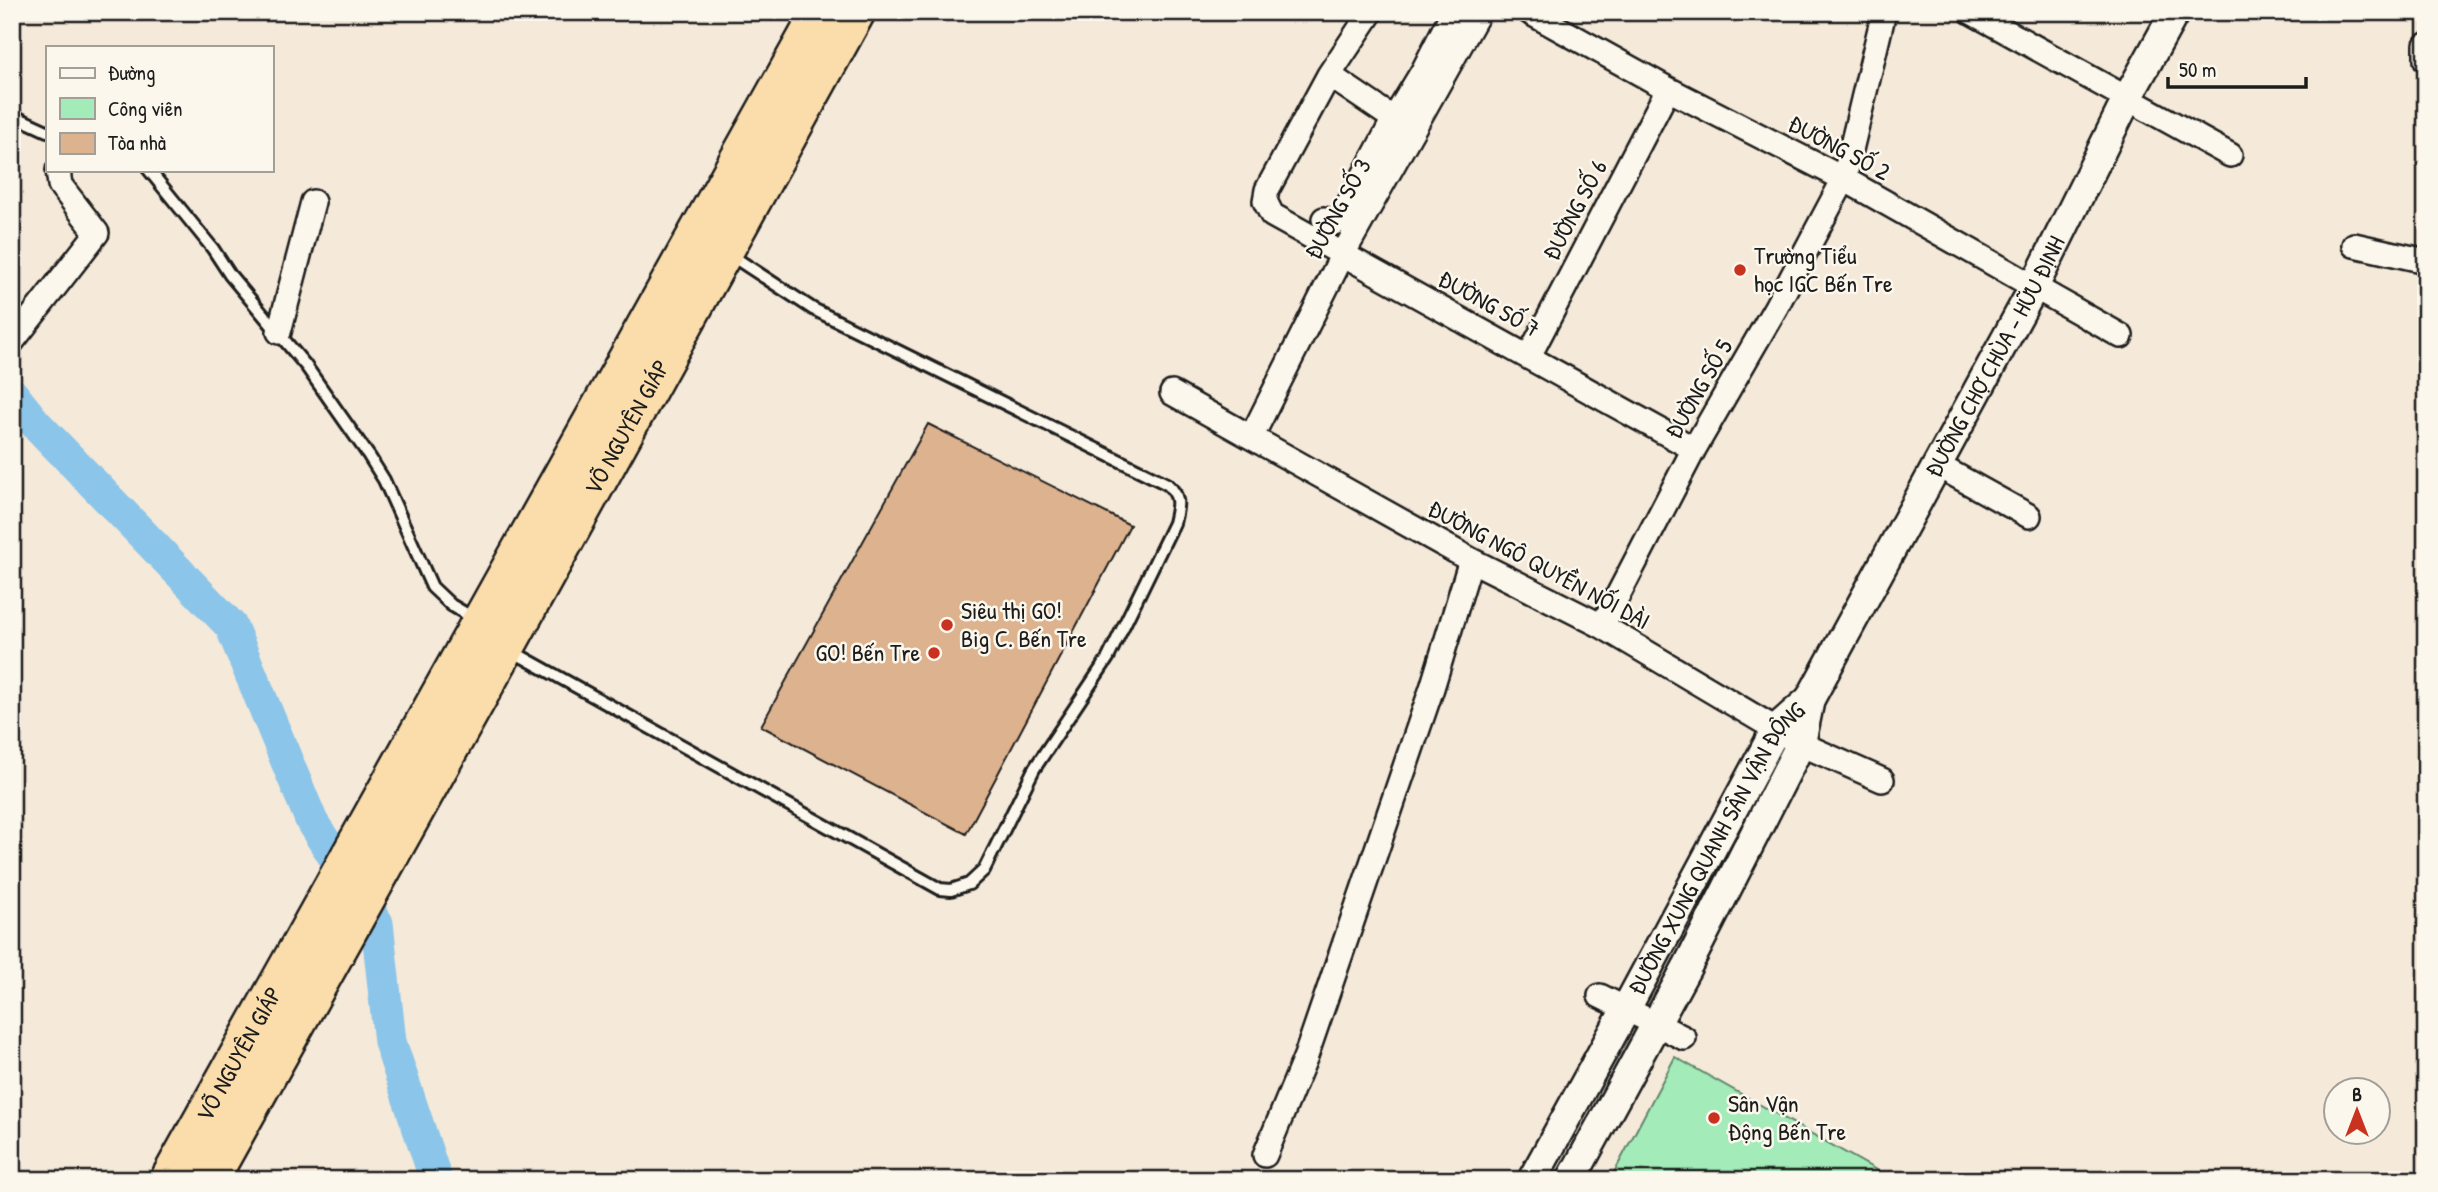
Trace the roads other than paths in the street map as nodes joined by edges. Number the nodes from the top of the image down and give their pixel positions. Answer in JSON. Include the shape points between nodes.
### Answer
{"nodes":[{"id":1,"x":1371,"y":12,"type":"edge"},
{"id":2,"x":1453,"y":12,"type":"edge"},
{"id":3,"x":1479,"y":12,"type":"edge"},
{"id":4,"x":1529,"y":12,"type":"edge"},
{"id":5,"x":1884,"y":12,"type":"edge"},
{"id":6,"x":1971,"y":12,"type":"edge"},
{"id":7,"x":2175,"y":12,"type":"edge"},
{"id":8,"x":835,"y":18,"type":"edge"},
{"id":9,"x":2426,"y":45,"type":"edge"},
{"id":10,"x":2426,"y":60,"type":"edge"},
{"id":11,"x":1329,"y":75,"type":"junction"},
{"id":12,"x":1668,"y":89,"type":"junction"},
{"id":13,"x":2127,"y":99,"type":"junction"},
{"id":14,"x":12,"y":114,"type":"edge"},
{"id":15,"x":1394,"y":118,"type":"junction"},
{"id":16,"x":46,"y":131,"type":"edge"},
{"id":17,"x":2230,"y":155,"type":"dead end"},
{"id":18,"x":58,"y":172,"type":"edge"},
{"id":19,"x":151,"y":172,"type":"edge"},
{"id":20,"x":1844,"y":179,"type":"junction"},
{"id":21,"x":313,"y":202,"type":"dead end"},
{"id":22,"x":1324,"y":219,"type":"dead end"},
{"id":23,"x":2354,"y":245,"type":"dead end"},
{"id":24,"x":724,"y":251,"type":"junction"},
{"id":25,"x":1343,"y":254,"type":"junction"},
{"id":26,"x":2426,"y":261,"type":"edge"},
{"id":27,"x":2034,"y":287,"type":"junction"},
{"id":28,"x":279,"y":332,"type":"junction"},
{"id":29,"x":2121,"y":336,"type":"dead end"},
{"id":30,"x":12,"y":342,"type":"edge"},
{"id":31,"x":1529,"y":356,"type":"junction"},
{"id":32,"x":1172,"y":393,"type":"dead end"},
{"id":33,"x":1251,"y":436,"type":"junction"},
{"id":34,"x":1694,"y":449,"type":"junction"},
{"id":35,"x":1937,"y":465,"type":"junction"},
{"id":36,"x":2029,"y":516,"type":"dead end"},
{"id":37,"x":1471,"y":561,"type":"junction"},
{"id":38,"x":1602,"y":626,"type":"junction"},
{"id":39,"x":493,"y":635,"type":"junction"},
{"id":40,"x":1810,"y":699,"type":"junction"},
{"id":41,"x":1776,"y":729,"type":"junction"},
{"id":42,"x":1801,"y":743,"type":"junction"},
{"id":43,"x":1882,"y":780,"type":"dead end"},
{"id":44,"x":1600,"y":996,"type":"dead end"},
{"id":45,"x":1626,"y":1009,"type":"junction"},
{"id":46,"x":1656,"y":1024,"type":"junction"},
{"id":47,"x":1684,"y":1038,"type":"dead end"},
{"id":48,"x":1265,"y":1155,"type":"dead end"},
{"id":49,"x":169,"y":1180,"type":"edge"},
{"id":50,"x":209,"y":1180,"type":"edge"},
{"id":51,"x":1532,"y":1180,"type":"edge"},
{"id":52,"x":1571,"y":1180,"type":"edge"}],
"edges":[{"from":1,"to":11,"type":"street"},
{"from":2,"to":15,"type":"street"},
{"from":3,"to":25,"type":"street","name":"ĐƯỜNG SỐ 3"},
{"from":4,"to":12,"type":"street","name":"ĐƯỜNG SỐ 2"},
{"from":5,"to":20,"type":"street","name":"ĐƯỜNG SỐ 5"},
{"from":6,"to":13,"type":"street"},
{"from":7,"to":13,"type":"street","name":"ĐƯỜNG CHỢ CHÙA - HỮU ĐỊNH"},
{"from":8,"to":24,"type":"highway","name":"VÕ NGUYÊN GIÁP"},
{"from":8,"to":39,"type":"highway","name":"VÕ NGUYÊN GIÁP"},
{"from":9,"to":10,"type":"street"},
{"from":11,"to":15,"type":"street"},
{"from":11,"to":25,"type":"street","name":"ĐƯỜNG SỐ 7","via":[[1265,201],[1272,215]]},
{"from":12,"to":20,"type":"street","name":"ĐƯỜNG SỐ 2"},
{"from":12,"to":31,"type":"street","name":"ĐƯỜNG SỐ 6"},
{"from":13,"to":17,"type":"street"},
{"from":13,"to":27,"type":"street","name":"ĐƯỜNG CHỢ CHÙA - HỮU ĐỊNH"},
{"from":14,"to":16,"type":"lane"},
{"from":15,"to":22,"type":"street","via":[[1340,220]]},
{"from":18,"to":30,"type":"street","via":[[60,185],[97,233]]},
{"from":19,"to":28,"type":"lane"},
{"from":20,"to":27,"type":"street","name":"ĐƯỜNG SỐ 2"},
{"from":20,"to":34,"type":"street","name":"ĐƯỜNG SỐ 5"},
{"from":21,"to":28,"type":"street"},
{"from":23,"to":26,"type":"street"},
{"from":24,"to":39,"type":"highway","name":"VÕ NGUYÊN GIÁP"},
{"from":24,"to":39,"type":"lane","via":[[813,309],[1167,484],[1179,501],[1174,523],[1108,658],[1034,769],[984,870],[969,884],[940,890]]},
{"from":25,"to":31,"type":"street","name":"ĐƯỜNG SỐ 7"},
{"from":25,"to":33,"type":"street","name":"ĐƯỜNG SỐ 3"},
{"from":27,"to":29,"type":"street","name":"ĐƯỜNG SỐ 2"},
{"from":27,"to":35,"type":"street","name":"ĐƯỜNG CHỢ CHÙA - HỮU ĐỊNH"},
{"from":28,"to":39,"type":"lane","via":[[384,480],[432,587]]},
{"from":31,"to":34,"type":"street","name":"ĐƯỜNG SỐ 7"},
{"from":32,"to":33,"type":"street","name":"ĐƯỜNG NGÔ QUYỀN NỐI DÀI"},
{"from":33,"to":37,"type":"street","name":"ĐƯỜNG NGÔ QUYỀN NỐI DÀI"},
{"from":34,"to":38,"type":"street","name":"ĐƯỜNG SỐ 5"},
{"from":35,"to":36,"type":"street"},
{"from":35,"to":40,"type":"street","name":"ĐƯỜNG CHỢ CHÙA - HỮU ĐỊNH"},
{"from":37,"to":38,"type":"street","name":"ĐƯỜNG NGÔ QUYỀN NỐI DÀI"},
{"from":37,"to":48,"type":"street","via":[[1306,1056]]},
{"from":38,"to":41,"type":"street","name":"ĐƯỜNG NGÔ QUYỀN NỐI DÀI"},
{"from":39,"to":49,"type":"highway","name":"VÕ NGUYÊN GIÁP","via":[[377,810]]},
{"from":39,"to":50,"type":"highway","name":"VÕ NGUYÊN GIÁP","via":[[397,842]]},
{"from":40,"to":41,"type":"street","name":"ĐƯỜNG XUNG QUANH SÂN VẬN ĐỘNG"},
{"from":40,"to":42,"type":"street","name":"ĐƯỜNG XUNG QUANH SÂN VẬN ĐỘNG"},
{"from":41,"to":42,"type":"street","name":"ĐƯỜNG NGÔ QUYỀN NỐI DÀI"},
{"from":41,"to":45,"type":"street","name":"ĐƯỜNG XUNG QUANH SÂN VẬN ĐỘNG"},
{"from":42,"to":43,"type":"street","name":"ĐƯỜNG NGÔ QUYỀN NỐI DÀI"},
{"from":42,"to":46,"type":"street","name":"ĐƯỜNG XUNG QUANH SÂN VẬN ĐỘNG"},
{"from":44,"to":45,"type":"street"},
{"from":45,"to":46,"type":"street"},
{"from":45,"to":51,"type":"street","name":"ĐƯỜNG XUNG QUANH SÂN VẬN ĐỘNG"},
{"from":46,"to":47,"type":"street"},
{"from":46,"to":52,"type":"street","name":"ĐƯỜNG XUNG QUANH SÂN VẬN ĐỘNG"}]}
